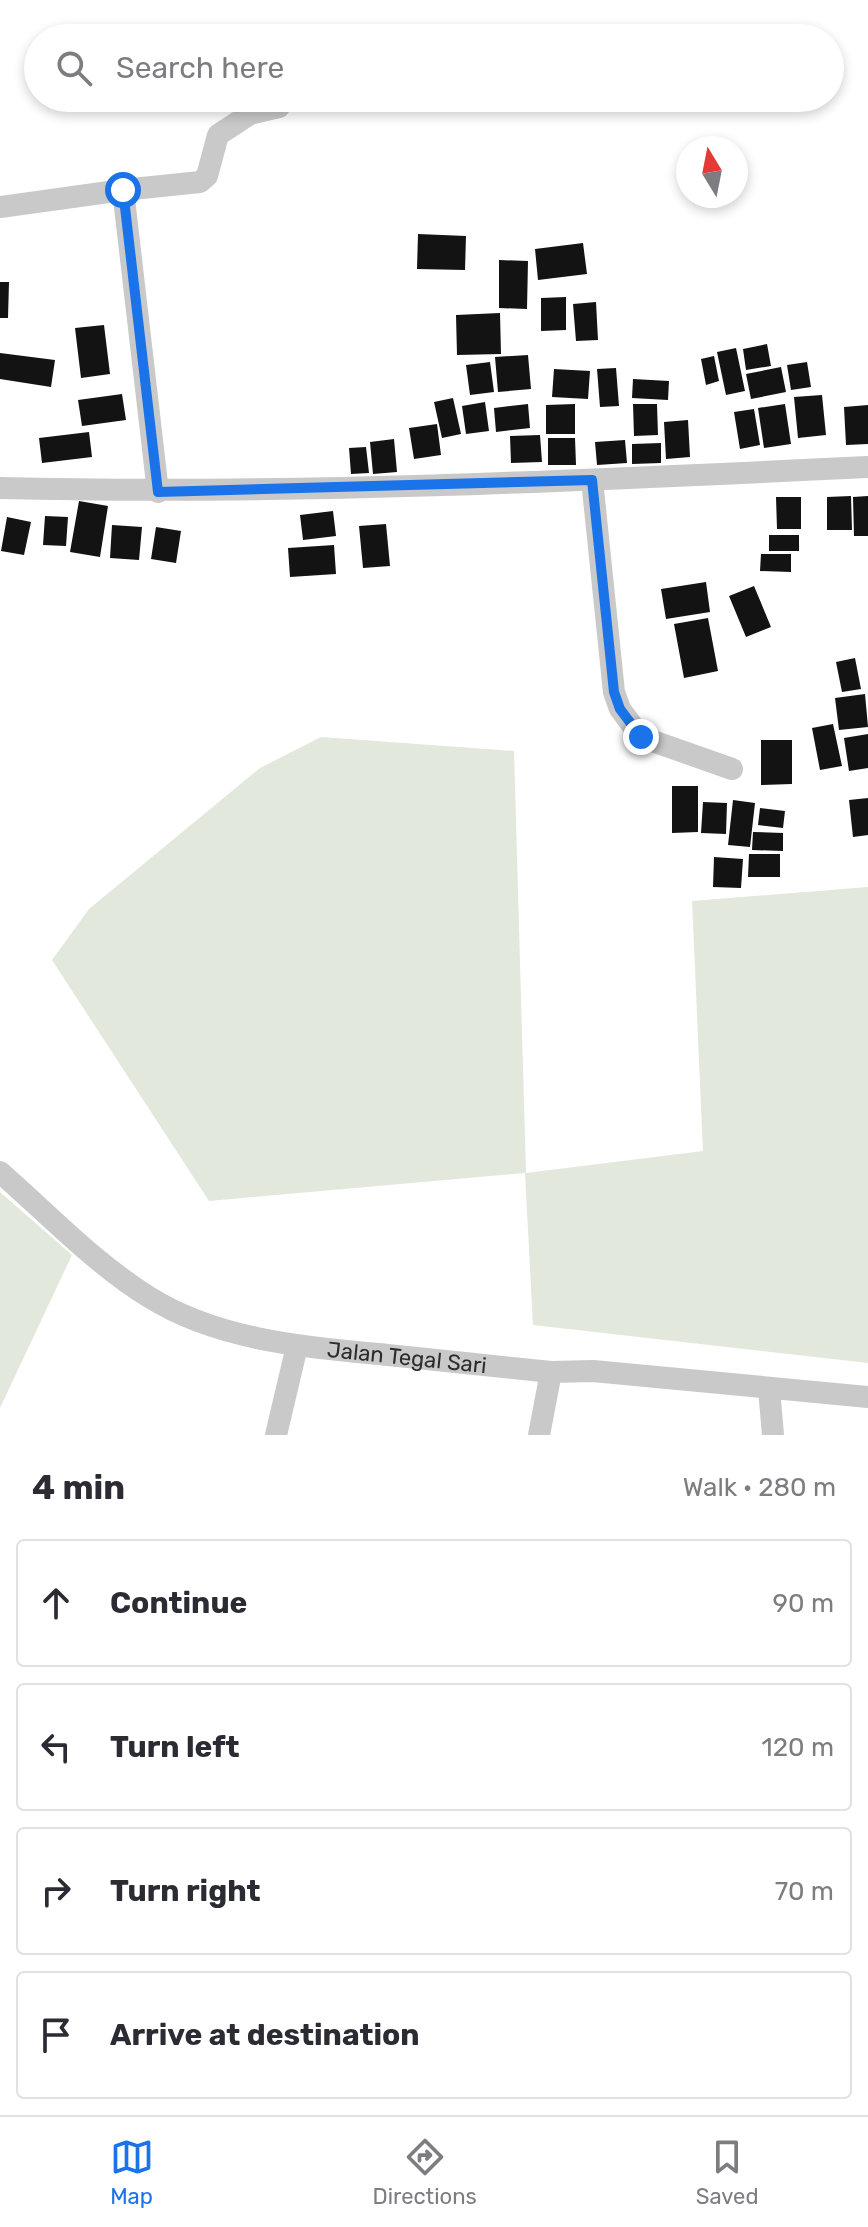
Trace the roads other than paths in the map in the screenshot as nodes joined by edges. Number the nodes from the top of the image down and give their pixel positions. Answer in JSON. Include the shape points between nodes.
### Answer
{"nodes":[{"id":1,"x":258,"y":112,"type":"edge"},
{"id":2,"x":123,"y":190,"type":"junction"},
{"id":3,"x":0,"y":207,"type":"edge"},
{"id":4,"x":868,"y":467,"type":"edge"},
{"id":5,"x":592,"y":480,"type":"junction"},
{"id":6,"x":0,"y":488,"type":"edge"},
{"id":7,"x":158,"y":492,"type":"junction"},
{"id":8,"x":732,"y":769,"type":"dead end"},
{"id":9,"x":0,"y":1172,"type":"edge"},
{"id":10,"x":297,"y":1346,"type":"junction"},
{"id":11,"x":551,"y":1372,"type":"junction"},
{"id":12,"x":769,"y":1389,"type":"junction"},
{"id":13,"x":868,"y":1397,"type":"edge"},
{"id":14,"x":276,"y":1435,"type":"edge"},
{"id":15,"x":539,"y":1435,"type":"edge"},
{"id":16,"x":773,"y":1435,"type":"edge"}],
"edges":[{"from":1,"to":2,"type":"street","via":[[218,135],[207,176],[200,182]]},
{"from":2,"to":3,"type":"street"},
{"from":2,"to":7,"type":"street"},
{"from":4,"to":5,"type":"street"},
{"from":5,"to":7,"type":"street"},
{"from":5,"to":8,"type":"street","via":[[620,709],[641,737]]},
{"from":6,"to":7,"type":"street"},
{"from":9,"to":10,"type":"street","name":"Jalan Tegal Sari","via":[[149,1298],[211,1326]]},
{"from":10,"to":11,"type":"street","name":"Jalan Tegal Sari"},
{"from":10,"to":14,"type":"street"},
{"from":11,"to":12,"type":"street","name":"Jalan Tegal Sari","via":[[593,1371]]},
{"from":11,"to":15,"type":"street"},
{"from":12,"to":13,"type":"street","name":"Jalan Tegal Sari"},
{"from":12,"to":16,"type":"street"}]}
